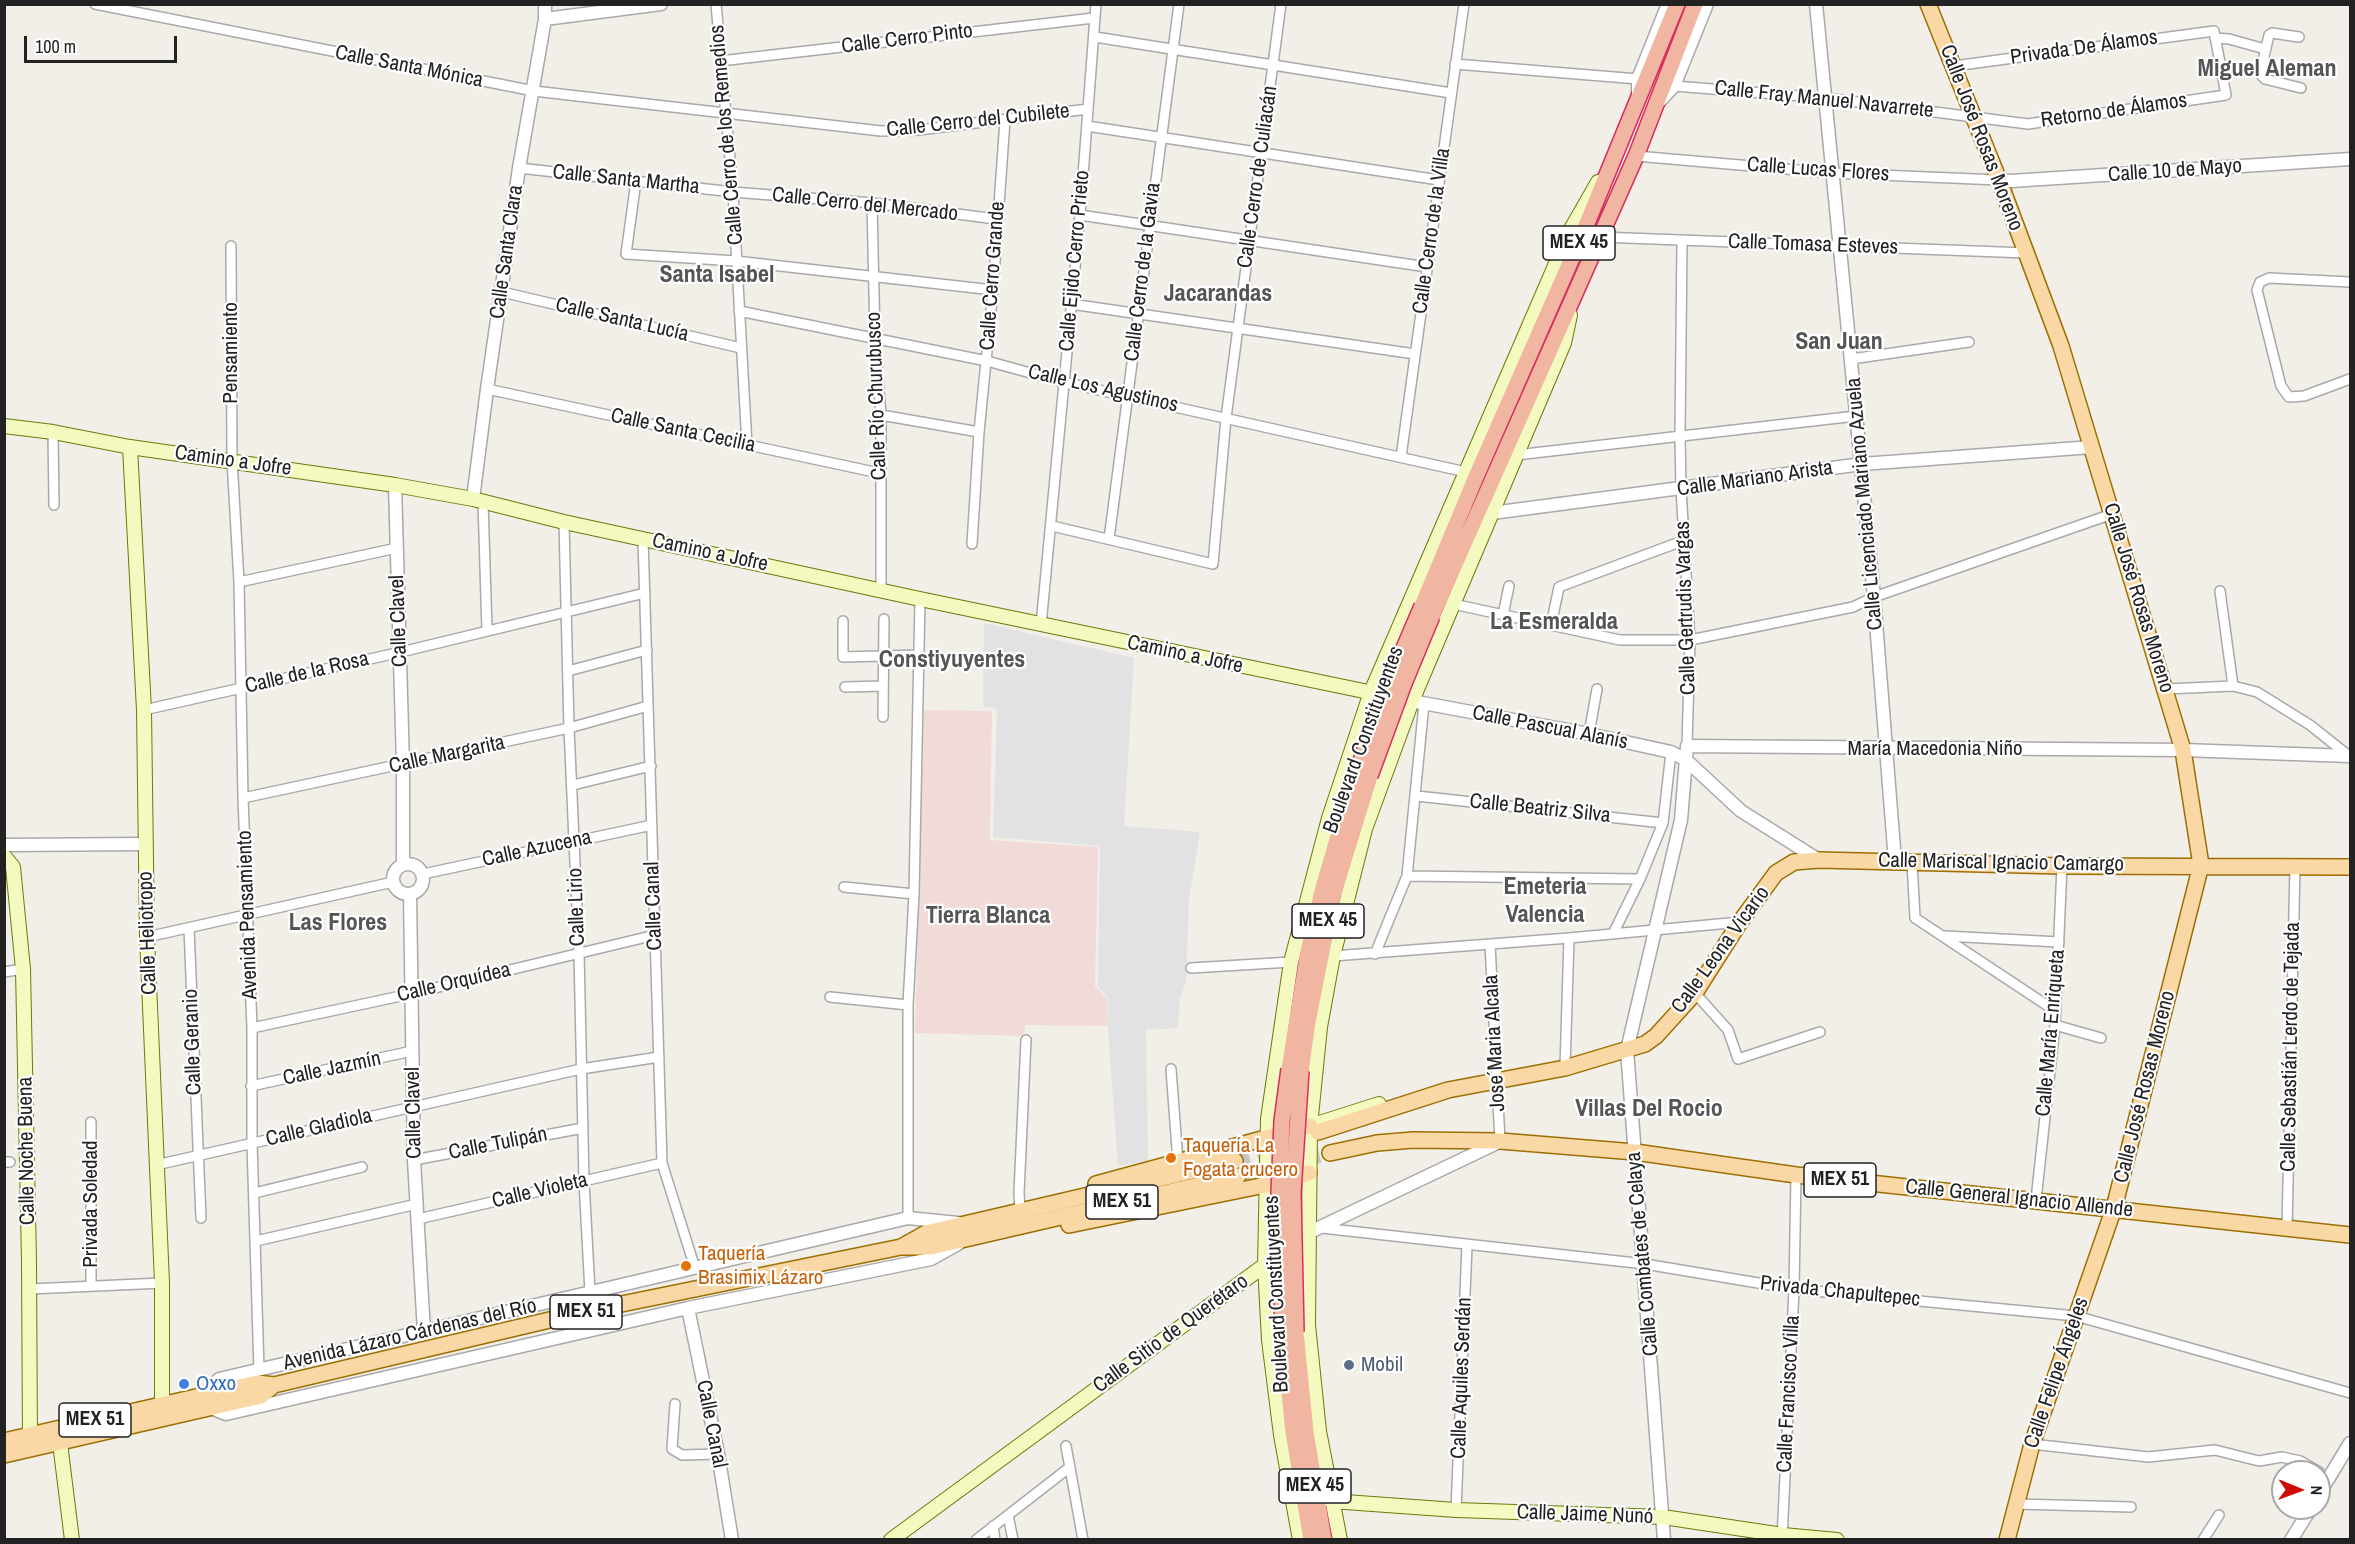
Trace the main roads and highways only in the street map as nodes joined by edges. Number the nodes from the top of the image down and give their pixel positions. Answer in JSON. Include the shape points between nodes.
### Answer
{"nodes":[{"id":1,"x":1677,"y":4,"type":"edge"},
{"id":2,"x":1695,"y":4,"type":"edge"},
{"id":3,"x":1928,"y":4,"type":"edge"},
{"id":4,"x":1575,"y":289,"type":"junction"},
{"id":5,"x":4,"y":426,"type":"edge"},
{"id":6,"x":130,"y":447,"type":"junction"},
{"id":7,"x":1476,"y":480,"type":"junction"},
{"id":8,"x":1371,"y":692,"type":"junction"},
{"id":9,"x":1418,"y":703,"type":"junction"},
{"id":10,"x":4,"y":856,"type":"edge"},
{"id":11,"x":1819,"y":860,"type":"joint"},
{"id":12,"x":2201,"y":865,"type":"junction"},
{"id":13,"x":2350,"y":867,"type":"edge"},
{"id":14,"x":1314,"y":1129,"type":"junction"},
{"id":15,"x":1267,"y":1137,"type":"junction"},
{"id":16,"x":1330,"y":1153,"type":"tunnel mouth"},
{"id":17,"x":1235,"y":1161,"type":"tunnel mouth"},
{"id":18,"x":1309,"y":1173,"type":"junction"},
{"id":19,"x":1238,"y":1176,"type":"tunnel mouth"},
{"id":20,"x":1265,"y":1185,"type":"junction"},
{"id":21,"x":1046,"y":1206,"type":"junction"},
{"id":22,"x":2114,"y":1208,"type":"junction"},
{"id":23,"x":1006,"y":1228,"type":"junction"},
{"id":24,"x":1315,"y":1231,"type":"junction"},
{"id":25,"x":2350,"y":1235,"type":"edge"},
{"id":26,"x":901,"y":1247,"type":"junction"},
{"id":27,"x":1265,"y":1265,"type":"junction"},
{"id":28,"x":162,"y":1412,"type":"junction"},
{"id":29,"x":1300,"y":1432,"type":"junction"},
{"id":30,"x":4,"y":1441,"type":"edge"},
{"id":31,"x":30,"y":1442,"type":"junction"},
{"id":32,"x":60,"y":1443,"type":"junction"},
{"id":33,"x":4,"y":1455,"type":"edge"},
{"id":34,"x":1332,"y":1501,"type":"junction"},
{"id":35,"x":1783,"y":1537,"type":"edge"},
{"id":36,"x":72,"y":1539,"type":"edge"},
{"id":37,"x":891,"y":1539,"type":"edge"},
{"id":38,"x":1300,"y":1539,"type":"edge"},
{"id":39,"x":1311,"y":1539,"type":"edge"},
{"id":40,"x":1324,"y":1539,"type":"edge"},
{"id":41,"x":1340,"y":1539,"type":"edge"},
{"id":42,"x":1837,"y":1539,"type":"edge"},
{"id":43,"x":2007,"y":1539,"type":"edge"}],
"edges":[{"from":1,"to":7,"type":"highway","name":"Boulevard Constituyentes","number":"MEX 45"},
{"from":2,"to":4,"type":"highway","name":"Boulevard Constituyentes","number":"MEX 45","via":[[1636,156]]},
{"from":3,"to":12,"type":"main road","name":"Calle José Rosas Moreno","via":[[2000,180],[2061,346],[2183,750]]},
{"from":4,"to":7,"type":"highway","name":"Boulevard Constituyentes","number":"MEX 45"},
{"from":4,"to":9,"type":"main road","via":[[1564,343],[1438,637]]},
{"from":5,"to":6,"type":"main road","name":"Camino a Jofre"},
{"from":6,"to":8,"type":"main road","name":"Camino a Jofre","via":[[395,485],[478,501],[1041,625]]},
{"from":6,"to":28,"type":"main road","name":"Calle Heliotropo","via":[[144,710],[147,937],[162,1283]]},
{"from":7,"to":8,"type":"main road","via":[[1402,617]]},
{"from":7,"to":29,"type":"highway","name":"Boulevard Constituyentes","number":"MEX 45","bridge":true,"via":[[1373,725],[1341,822],[1295,1018],[1282,1120],[1280,1192],[1283,1332]]},
{"from":8,"to":9,"type":"main road","name":"Camino a Jofre"},
{"from":8,"to":15,"type":"main road","via":[[1329,818],[1291,962]]},
{"from":9,"to":14,"type":"main road","via":[[1365,829],[1333,956],[1320,1027]]},
{"from":10,"to":31,"type":"main road","name":"Calle Noche Buena","via":[[13,867],[23,969]]},
{"from":11,"to":12,"type":"main road","name":"Calle Mariscal Ignacio Camargo"},
{"from":11,"to":14,"type":"main road","name":"Calle Leona Vicario","via":[[1794,862],[1776,873],[1695,993],[1645,1044],[1564,1068],[1448,1090]]},
{"from":12,"to":13,"type":"main road","name":"Calle Mariscal Ignacio Camargo"},
{"from":12,"to":22,"type":"main road","name":"Calle José Rosas Moreno"},
{"from":14,"to":15,"type":"main road","name":"Calle Leona Vicario"},
{"from":14,"to":18,"type":"main road"},
{"from":15,"to":20,"type":"main road"},
{"from":15,"to":21,"type":"main road","name":"Calle Leona Vicario","via":[[1072,1190]]},
{"from":16,"to":22,"type":"main road","name":"Calle General Ignacio Allende","number":"MEX 51","via":[[1413,1140],[1500,1141],[1635,1152],[1796,1175]]},
{"from":17,"to":21,"type":"main road","name":"Avenida Lázaro Cárdenas del Río","number":"MEX 51"},
{"from":18,"to":20,"type":"main road"},
{"from":18,"to":24,"type":"main road"},
{"from":19,"to":23,"type":"main road","name":"Avenida Lázaro Cárdenas del Río","number":"MEX 51"},
{"from":20,"to":23,"type":"main road","via":[[1048,1229]]},
{"from":20,"to":27,"type":"main road"},
{"from":21,"to":26,"type":"main road","name":"Avenida Lázaro Cárdenas del Río","number":"MEX 51","via":[[926,1233]]},
{"from":22,"to":25,"type":"main road","name":"Calle General Ignacio Allende","number":"MEX 51"},
{"from":22,"to":43,"type":"main road","name":"Calle Felipe Ángeles","via":[[2032,1444]]},
{"from":23,"to":26,"type":"main road","name":"Avenida Lázaro Cárdenas del Río","number":"MEX 51","via":[[931,1247]]},
{"from":24,"to":27,"type":"main road","name":"Calle Sitio de Querétaro"},
{"from":24,"to":34,"type":"main road","via":[[1308,1325],[1319,1431]]},
{"from":26,"to":28,"type":"main road","name":"Avenida Lázaro Cárdenas del Río","number":"MEX 51","via":[[592,1310],[274,1385],[261,1396],[209,1401]]},
{"from":27,"to":37,"type":"main road","name":"Calle Sitio de Querétaro"},
{"from":27,"to":38,"type":"main road","via":[[1269,1340],[1281,1435]]},
{"from":28,"to":31,"type":"main road","name":"Avenida Lázaro Cárdenas del Río","number":"MEX 51"},
{"from":28,"to":32,"type":"main road","name":"Avenida Lázaro Cárdenas del Río","number":"MEX 51"},
{"from":29,"to":39,"type":"highway","name":"Boulevard Constituyentes","number":"MEX 45"},
{"from":29,"to":40,"type":"highway","name":"Boulevard Constituyentes","number":"MEX 45"},
{"from":30,"to":31,"type":"main road","name":"Avenida Lázaro Cárdenas del Río","number":"MEX 51"},
{"from":31,"to":32,"type":"main road","name":"Avenida Lázaro Cárdenas del Río","number":"MEX 51"},
{"from":31,"to":33,"type":"main road","name":"Avenida Lázaro Cárdenas del Río","number":"MEX 51"},
{"from":32,"to":36,"type":"main road"},
{"from":34,"to":35,"type":"main road","name":"Calle Jaime Nunó","via":[[1456,1510],[1663,1517]]},
{"from":34,"to":41,"type":"main road"},
{"from":35,"to":42,"type":"main road","name":"Calle Jaime Nunó"}]}
